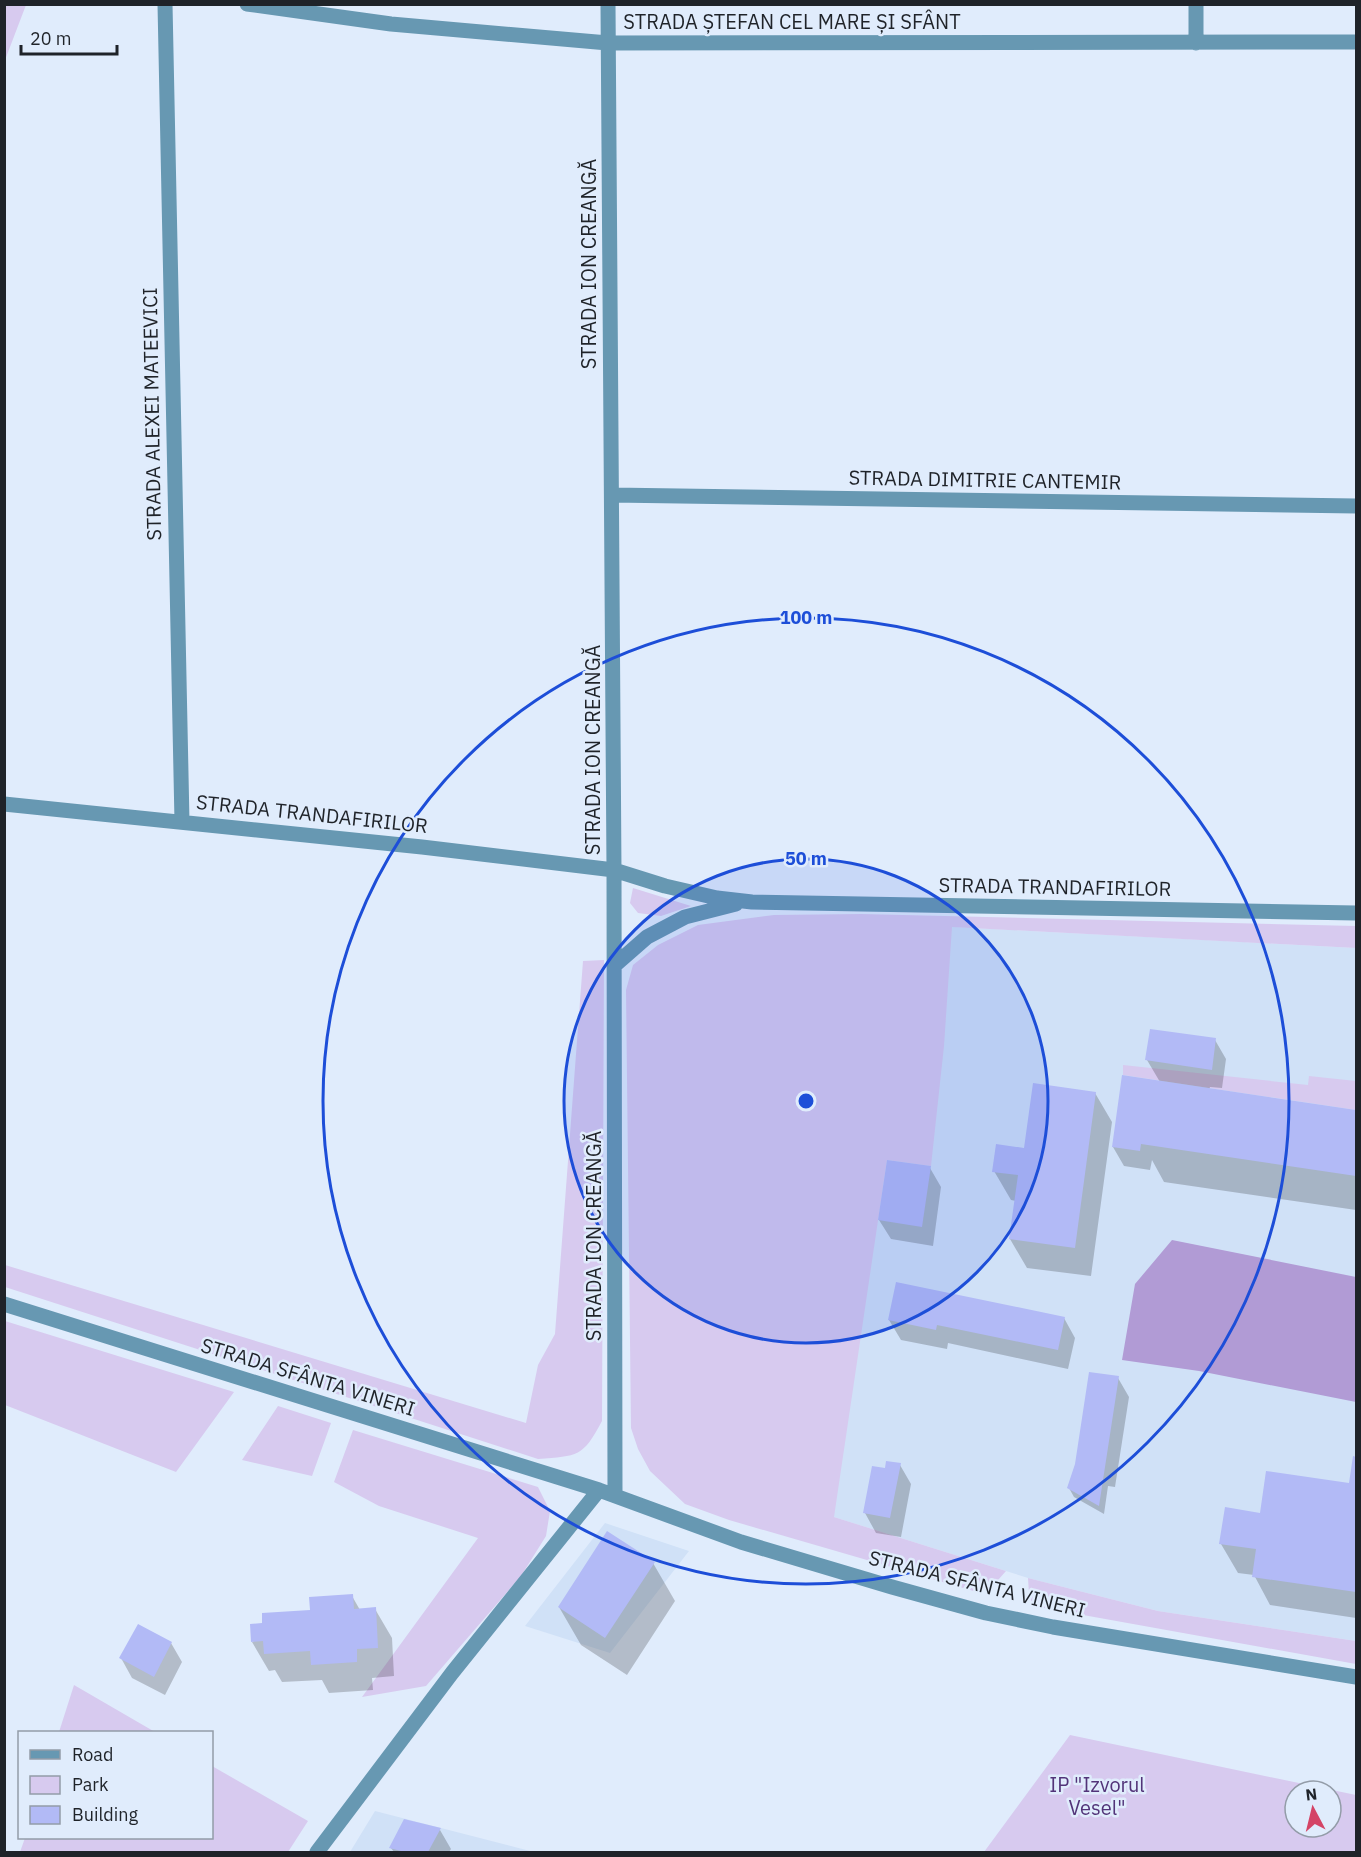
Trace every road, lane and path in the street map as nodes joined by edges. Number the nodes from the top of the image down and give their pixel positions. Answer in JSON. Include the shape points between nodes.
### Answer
{"nodes":[{"id":1,"x":165,"y":4,"type":"edge"},
{"id":2,"x":247,"y":4,"type":"edge"},
{"id":3,"x":608,"y":4,"type":"edge"},
{"id":4,"x":1196,"y":4,"type":"edge"},
{"id":5,"x":1356,"y":42,"type":"edge"},
{"id":6,"x":608,"y":43,"type":"junction"},
{"id":7,"x":1196,"y":43,"type":"junction"},
{"id":8,"x":612,"y":495,"type":"junction"},
{"id":9,"x":1356,"y":506,"type":"edge"},
{"id":10,"x":4,"y":804,"type":"edge"},
{"id":11,"x":182,"y":822,"type":"junction"},
{"id":12,"x":614,"y":870,"type":"junction"},
{"id":13,"x":752,"y":902,"type":"junction"},
{"id":14,"x":1356,"y":913,"type":"edge"},
{"id":15,"x":615,"y":965,"type":"junction"},
{"id":16,"x":4,"y":1304,"type":"edge"},
{"id":17,"x":599,"y":1490,"type":"junction"},
{"id":18,"x":615,"y":1495,"type":"junction"},
{"id":19,"x":1356,"y":1677,"type":"edge"},
{"id":20,"x":317,"y":1852,"type":"edge"}],
"edges":[{"from":1,"to":11,"type":"street","name":"STRADA ALEXEI MATEEVICI"},
{"from":2,"to":6,"type":"street","name":"STRADA ȘTEFAN CEL MARE ȘI SFÂNT","via":[[391,24]]},
{"from":3,"to":6,"type":"street","name":"STRADA ION CREANGĂ"},
{"from":4,"to":7,"type":"street"},
{"from":5,"to":7,"type":"street","name":"STRADA ȘTEFAN CEL MARE ȘI SFÂNT"},
{"from":6,"to":7,"type":"street","name":"STRADA ȘTEFAN CEL MARE ȘI SFÂNT"},
{"from":6,"to":8,"type":"street","name":"STRADA ION CREANGĂ"},
{"from":8,"to":9,"type":"street","name":"STRADA DIMITRIE CANTEMIR"},
{"from":8,"to":12,"type":"street","name":"STRADA ION CREANGĂ"},
{"from":10,"to":11,"type":"street","name":"STRADA TRANDAFIRILOR"},
{"from":11,"to":12,"type":"street","name":"STRADA TRANDAFIRILOR"},
{"from":12,"to":13,"type":"street","name":"STRADA TRANDAFIRILOR","via":[[665,886]]},
{"from":12,"to":15,"type":"street","name":"STRADA ION CREANGĂ"},
{"from":13,"to":14,"type":"street","name":"STRADA TRANDAFIRILOR"},
{"from":13,"to":15,"type":"street","via":[[685,917],[647,937]]},
{"from":15,"to":18,"type":"street","name":"STRADA ION CREANGĂ"},
{"from":16,"to":17,"type":"street","name":"STRADA SFÂNTA VINERI"},
{"from":17,"to":18,"type":"street","name":"STRADA SFÂNTA VINERI"},
{"from":17,"to":20,"type":"street","via":[[452,1673]]},
{"from":18,"to":19,"type":"street","name":"STRADA SFÂNTA VINERI","via":[[741,1542],[986,1612],[1053,1628]]}]}
